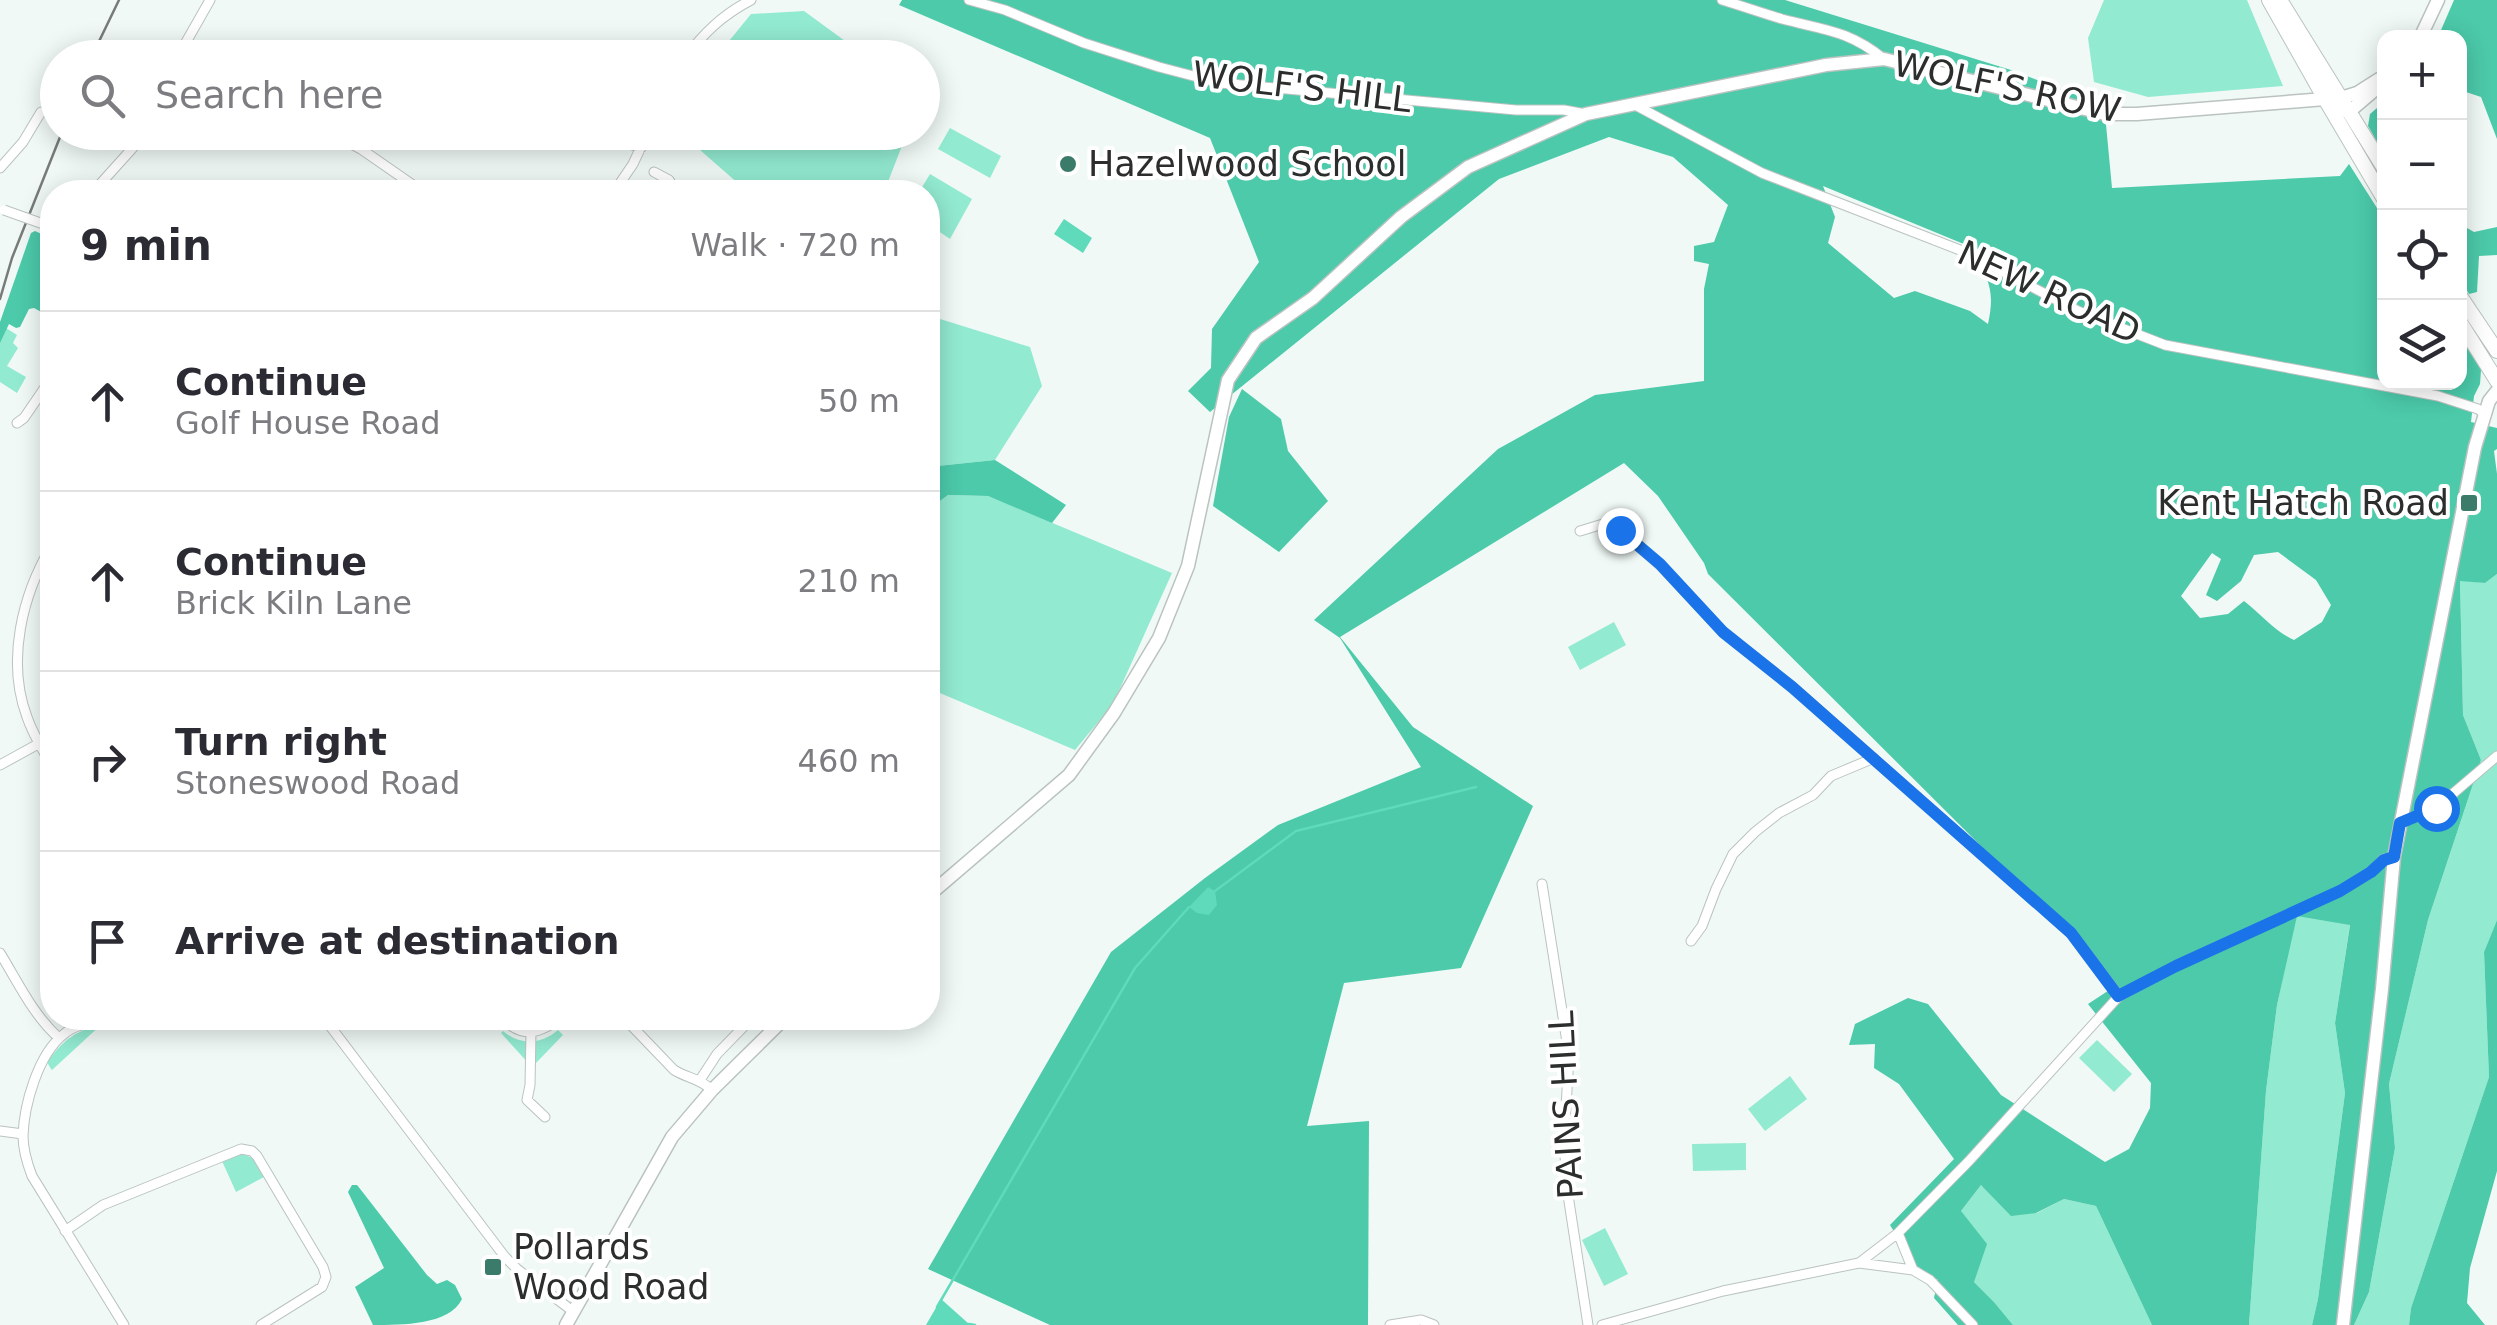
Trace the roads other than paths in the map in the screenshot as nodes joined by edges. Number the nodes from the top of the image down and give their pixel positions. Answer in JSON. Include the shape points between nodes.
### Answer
{"nodes":[{"id":1,"x":210,"y":0,"type":"edge"},
{"id":2,"x":751,"y":0,"type":"edge"},
{"id":3,"x":969,"y":0,"type":"edge"},
{"id":4,"x":1722,"y":0,"type":"edge"},
{"id":5,"x":2269,"y":0,"type":"edge"},
{"id":6,"x":2280,"y":0,"type":"edge"},
{"id":7,"x":2438,"y":0,"type":"edge"},
{"id":8,"x":738,"y":3,"type":"edge"},
{"id":9,"x":2424,"y":30,"type":"edge"},
{"id":10,"x":187,"y":40,"type":"edge"},
{"id":11,"x":699,"y":40,"type":"edge"},
{"id":12,"x":1884,"y":59,"type":"junction"},
{"id":13,"x":2377,"y":82,"type":"edge"},
{"id":14,"x":2377,"y":86,"type":"edge"},
{"id":15,"x":2332,"y":102,"type":"junction"},
{"id":16,"x":1632,"y":104,"type":"junction"},
{"id":17,"x":2350,"y":111,"type":"junction"},
{"id":18,"x":40,"y":114,"type":"edge"},
{"id":19,"x":1586,"y":114,"type":"junction"},
{"id":20,"x":131,"y":150,"type":"edge"},
{"id":21,"x":361,"y":150,"type":"edge"},
{"id":22,"x":639,"y":150,"type":"edge"},
{"id":23,"x":2377,"y":156,"type":"edge"},
{"id":24,"x":0,"y":168,"type":"edge"},
{"id":25,"x":654,"y":172,"type":"dead end"},
{"id":26,"x":104,"y":180,"type":"edge"},
{"id":27,"x":405,"y":180,"type":"edge"},
{"id":28,"x":621,"y":180,"type":"edge"},
{"id":29,"x":668,"y":180,"type":"edge"},
{"id":30,"x":2377,"y":186,"type":"edge"},
{"id":31,"x":2,"y":210,"type":"edge"},
{"id":32,"x":40,"y":223,"type":"edge"},
{"id":33,"x":2463,"y":300,"type":"edge"},
{"id":34,"x":2467,"y":333,"type":"edge"},
{"id":35,"x":2497,"y":351,"type":"edge"},
{"id":36,"x":2497,"y":381,"type":"edge"},
{"id":37,"x":2497,"y":391,"type":"edge"},
{"id":38,"x":40,"y":395,"type":"edge"},
{"id":39,"x":2492,"y":412,"type":"edge"},
{"id":40,"x":17,"y":423,"type":"dead end"},
{"id":41,"x":1580,"y":532,"type":"dead end"},
{"id":42,"x":40,"y":567,"type":"edge"},
{"id":43,"x":40,"y":744,"type":"joint"},
{"id":44,"x":2497,"y":756,"type":"edge"},
{"id":45,"x":1874,"y":758,"type":"junction"},
{"id":46,"x":0,"y":766,"type":"edge"},
{"id":47,"x":2400,"y":823,"type":"junction"},
{"id":48,"x":2394,"y":857,"type":"junction"},
{"id":49,"x":1542,"y":884,"type":"dead end"},
{"id":50,"x":940,"y":886,"type":"edge"},
{"id":51,"x":1691,"y":941,"type":"dead end"},
{"id":52,"x":0,"y":953,"type":"edge"},
{"id":53,"x":2118,"y":996,"type":"junction"},
{"id":54,"x":40,"y":1018,"type":"edge"},
{"id":55,"x":51,"y":1030,"type":"edge"},
{"id":56,"x":69,"y":1030,"type":"edge"},
{"id":57,"x":333,"y":1030,"type":"edge"},
{"id":58,"x":524,"y":1030,"type":"edge"},
{"id":59,"x":541,"y":1030,"type":"edge"},
{"id":60,"x":636,"y":1030,"type":"edge"},
{"id":61,"x":740,"y":1030,"type":"edge"},
{"id":62,"x":773,"y":1030,"type":"edge"},
{"id":63,"x":531,"y":1032,"type":"junction"},
{"id":64,"x":59,"y":1038,"type":"junction"},
{"id":65,"x":700,"y":1080,"type":"junction"},
{"id":66,"x":712,"y":1090,"type":"junction"},
{"id":67,"x":545,"y":1117,"type":"dead end"},
{"id":68,"x":0,"y":1131,"type":"edge"},
{"id":69,"x":23,"y":1134,"type":"junction"},
{"id":70,"x":65,"y":1230,"type":"junction"},
{"id":71,"x":1898,"y":1233,"type":"junction"},
{"id":72,"x":1859,"y":1263,"type":"junction"},
{"id":73,"x":1912,"y":1270,"type":"junction"},
{"id":74,"x":574,"y":1312,"type":"junction"},
{"id":75,"x":124,"y":1325,"type":"edge"},
{"id":76,"x":260,"y":1325,"type":"edge"},
{"id":77,"x":566,"y":1325,"type":"edge"},
{"id":78,"x":1390,"y":1325,"type":"edge"},
{"id":79,"x":1434,"y":1325,"type":"edge"},
{"id":80,"x":1588,"y":1325,"type":"edge"},
{"id":81,"x":1602,"y":1325,"type":"edge"},
{"id":82,"x":1973,"y":1325,"type":"edge"},
{"id":83,"x":2343,"y":1325,"type":"edge"}],
"edges":[{"from":1,"to":10,"type":"street"},
{"from":2,"to":8,"type":"street"},
{"from":3,"to":19,"type":"street","name":"WOLF'S HILL","via":[[1220,83]]},
{"from":4,"to":12,"type":"street","via":[[1839,32]]},
{"from":5,"to":15,"type":"main road"},
{"from":6,"to":15,"type":"main road"},
{"from":7,"to":9,"type":"street"},
{"from":8,"to":11,"type":"street"},
{"from":12,"to":15,"type":"street","name":"WOLF'S ROW","via":[[2105,114]]},
{"from":12,"to":16,"type":"street","name":"WOLF'S ROW","via":[[1826,64]]},
{"from":13,"to":15,"type":"street"},
{"from":14,"to":17,"type":"street"},
{"from":15,"to":17,"type":"main road"},
{"from":15,"to":30,"type":"main road"},
{"from":16,"to":19,"type":"street","name":"WOLF'S ROW"},
{"from":16,"to":39,"type":"street","name":"NEW ROAD","via":[[1762,173],[1965,252],[2078,311],[2165,345]]},
{"from":17,"to":23,"type":"main road"},
{"from":18,"to":24,"type":"street"},
{"from":19,"to":50,"type":"street","name":"WOLF'S ROW","via":[[1468,167],[1256,338],[1228,380],[1188,566],[1159,638],[1069,776]]},
{"from":20,"to":26,"type":"street"},
{"from":21,"to":27,"type":"street"},
{"from":22,"to":28,"type":"street"},
{"from":25,"to":29,"type":"street"},
{"from":31,"to":32,"type":"street","bridge":true},
{"from":33,"to":35,"type":"main road"},
{"from":34,"to":36,"type":"main road"},
{"from":37,"to":39,"type":"street","via":[[2489,401]]},
{"from":38,"to":40,"type":"street"},
{"from":39,"to":47,"type":"street","via":[[2475,448]]},
{"from":41,"to":45,"type":"street","via":[[1603,524],[1620,530],[1723,632]]},
{"from":42,"to":43,"type":"street","via":[[17,656],[21,697]]},
{"from":43,"to":46,"type":"street"},
{"from":44,"to":47,"type":"street","via":[[2436,808]]},
{"from":45,"to":51,"type":"street","via":[[1830,776],[1755,832],[1734,854]]},
{"from":45,"to":53,"type":"street","via":[[2071,933]]},
{"from":47,"to":48,"type":"street"},
{"from":48,"to":53,"type":"street","via":[[2340,891]]},
{"from":48,"to":83,"type":"street"},
{"from":49,"to":80,"type":"street","name":"PAINS HILL","via":[[1569,1055],[1564,1144]]},
{"from":52,"to":54,"type":"street"},
{"from":53,"to":71,"type":"street"},
{"from":55,"to":64,"type":"street"},
{"from":56,"to":64,"type":"street"},
{"from":57,"to":74,"type":"street","via":[[505,1257]]},
{"from":58,"to":63,"type":"street"},
{"from":59,"to":63,"type":"street"},
{"from":60,"to":65,"type":"street","via":[[674,1070]]},
{"from":61,"to":65,"type":"street"},
{"from":62,"to":66,"type":"street"},
{"from":63,"to":67,"type":"street","via":[[528,1100]]},
{"from":64,"to":69,"type":"street","via":[[38,1069]]},
{"from":65,"to":66,"type":"street"},
{"from":66,"to":74,"type":"street","via":[[662,1153]]},
{"from":68,"to":69,"type":"street"},
{"from":69,"to":70,"type":"street","via":[[32,1176]]},
{"from":70,"to":75,"type":"street"},
{"from":70,"to":76,"type":"street","via":[[112,1201],[241,1149],[252,1151],[326,1277],[322,1287]]},
{"from":71,"to":72,"type":"street"},
{"from":71,"to":73,"type":"street"},
{"from":72,"to":73,"type":"street"},
{"from":72,"to":81,"type":"street"},
{"from":73,"to":82,"type":"street"},
{"from":74,"to":77,"type":"street"},
{"from":78,"to":79,"type":"street"}]}
